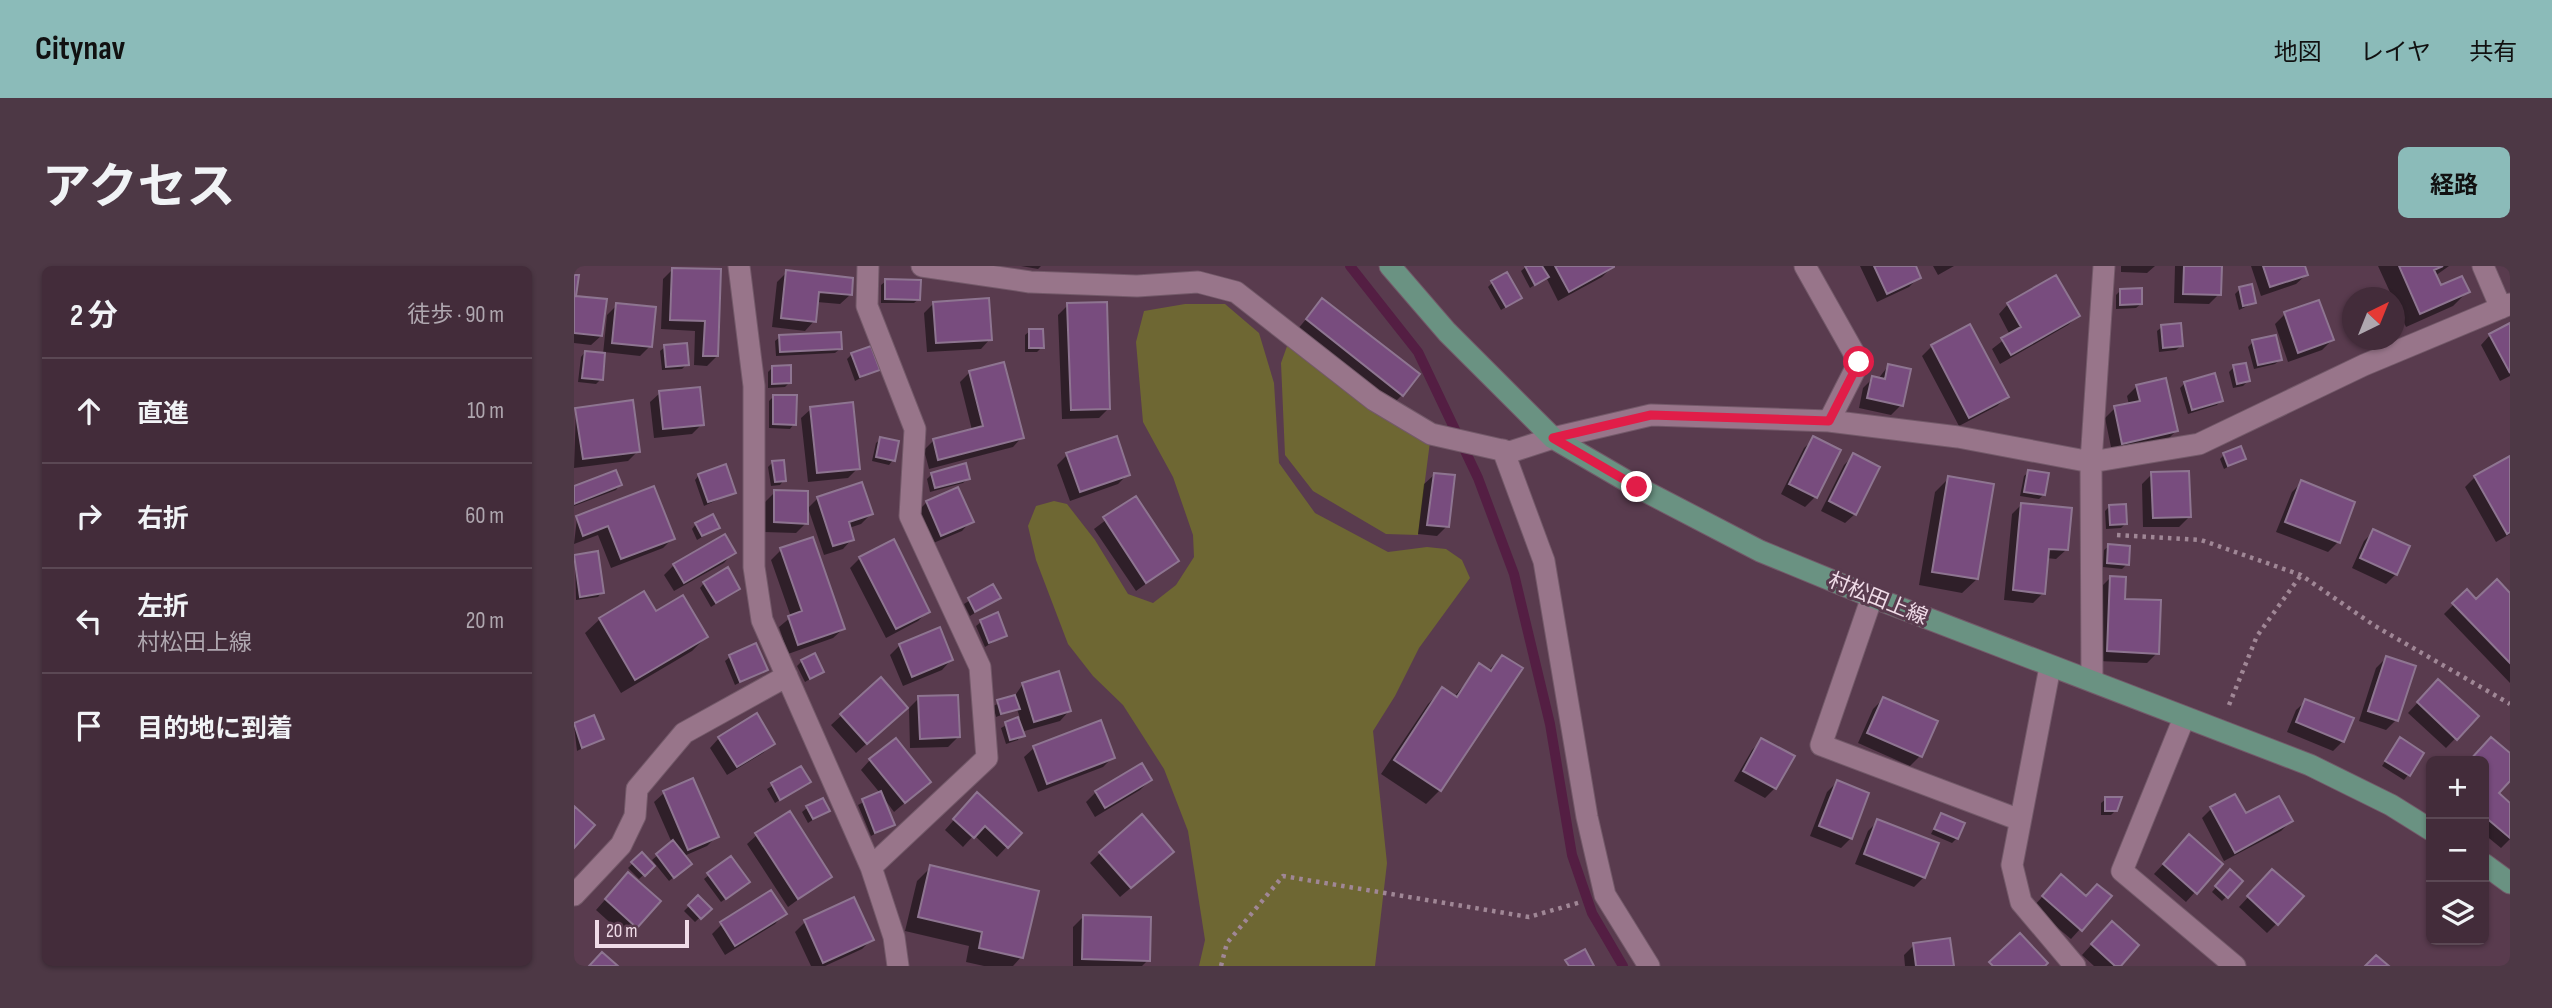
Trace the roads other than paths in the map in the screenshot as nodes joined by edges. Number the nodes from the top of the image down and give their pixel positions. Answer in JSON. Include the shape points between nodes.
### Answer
{"nodes":[{"id":1,"x":739,"y":266,"type":"edge"},
{"id":2,"x":868,"y":266,"type":"edge"},
{"id":3,"x":922,"y":266,"type":"edge"},
{"id":4,"x":1390,"y":266,"type":"edge"},
{"id":5,"x":1805,"y":266,"type":"edge"},
{"id":6,"x":2104,"y":266,"type":"edge"},
{"id":7,"x":2483,"y":266,"type":"edge"},
{"id":8,"x":2505,"y":306,"type":"edge"},
{"id":9,"x":1829,"y":421,"type":"junction"},
{"id":10,"x":1553,"y":438,"type":"junction"},
{"id":11,"x":1503,"y":450,"type":"junction"},
{"id":12,"x":2091,"y":462,"type":"junction"},
{"id":13,"x":1872,"y":597,"type":"junction"},
{"id":14,"x":2050,"y":667,"type":"junction"},
{"id":15,"x":787,"y":676,"type":"junction"},
{"id":16,"x":2092,"y":680,"type":"junction"},
{"id":17,"x":2184,"y":718,"type":"junction"},
{"id":18,"x":2020,"y":820,"type":"junction"},
{"id":19,"x":2426,"y":827,"type":"edge"},
{"id":20,"x":871,"y":867,"type":"junction"},
{"id":21,"x":2489,"y":868,"type":"edge"},
{"id":22,"x":2510,"y":883,"type":"edge"},
{"id":23,"x":574,"y":895,"type":"edge"},
{"id":24,"x":1646,"y":965,"type":"edge"},
{"id":25,"x":898,"y":966,"type":"edge"},
{"id":26,"x":2075,"y":966,"type":"edge"},
{"id":27,"x":2235,"y":966,"type":"edge"}],
"edges":[{"from":1,"to":15,"type":"street","via":[[754,386],[754,567],[762,620]]},
{"from":2,"to":20,"type":"street","via":[[867,306],[915,429],[910,516],[980,667],[987,758]]},
{"from":3,"to":11,"type":"street","via":[[1030,282],[1137,286],[1198,282],[1236,292],[1374,400],[1431,434]]},
{"from":4,"to":10,"type":"main road","name":"村松田上線","via":[[1447,332]]},
{"from":5,"to":9,"type":"street","via":[[1859,362]]},
{"from":6,"to":12,"type":"street"},
{"from":7,"to":8,"type":"street"},
{"from":8,"to":12,"type":"street","via":[[2364,365],[2199,444]]},
{"from":9,"to":10,"type":"street","via":[[1651,415]]},
{"from":9,"to":12,"type":"street","via":[[1958,437]]},
{"from":10,"to":11,"type":"street","via":[[1510,452]]},
{"from":10,"to":13,"type":"main road","name":"村松田上線","via":[[1760,551]]},
{"from":11,"to":24,"type":"street","via":[[1544,561],[1587,817],[1605,895]]},
{"from":12,"to":16,"type":"street"},
{"from":13,"to":14,"type":"main road","name":"村松田上線"},
{"from":13,"to":18,"type":"street","via":[[1821,745]]},
{"from":14,"to":16,"type":"main road","name":"村松田上線"},
{"from":14,"to":18,"type":"street"},
{"from":15,"to":20,"type":"street"},
{"from":15,"to":23,"type":"street","via":[[684,733],[637,789],[635,816],[621,845]]},
{"from":16,"to":17,"type":"main road","name":"村松田上線"},
{"from":17,"to":19,"type":"main road","name":"村松田上線","via":[[2310,765]]},
{"from":17,"to":27,"type":"street","via":[[2122,871]]},
{"from":18,"to":26,"type":"street","via":[[2012,865],[2021,902]]},
{"from":20,"to":25,"type":"street","via":[[894,937]]},
{"from":21,"to":22,"type":"main road"}]}
